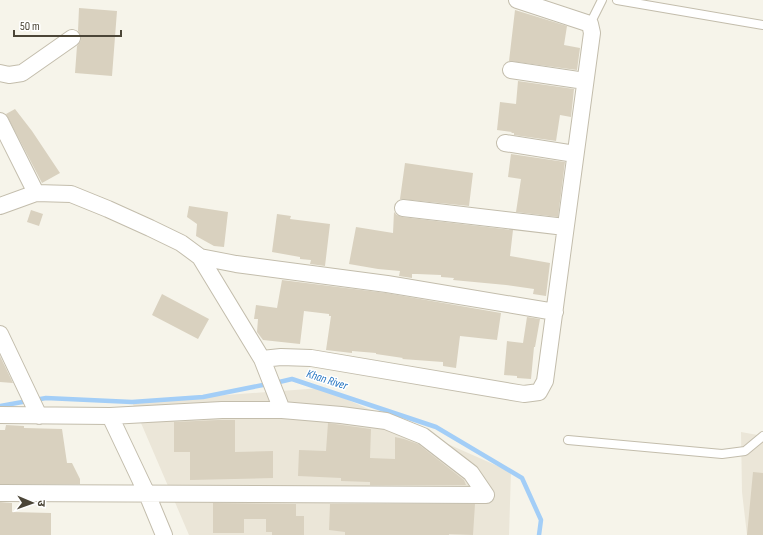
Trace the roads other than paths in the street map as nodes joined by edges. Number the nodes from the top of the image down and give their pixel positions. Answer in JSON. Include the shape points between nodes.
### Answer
{"nodes":[{"id":1,"x":517,"y":0,"type":"edge"},
{"id":2,"x":602,"y":0,"type":"edge"},
{"id":3,"x":617,"y":0,"type":"edge"},
{"id":4,"x":590,"y":24,"type":"junction"},
{"id":5,"x":763,"y":25,"type":"edge"},
{"id":6,"x":72,"y":38,"type":"dead end"},
{"id":7,"x":511,"y":70,"type":"dead end"},
{"id":8,"x":0,"y":73,"type":"edge"},
{"id":9,"x":585,"y":81,"type":"junction"},
{"id":10,"x":0,"y":122,"type":"edge"},
{"id":11,"x":505,"y":143,"type":"dead end"},
{"id":12,"x":575,"y":154,"type":"junction"},
{"id":13,"x":36,"y":193,"type":"junction"},
{"id":14,"x":0,"y":206,"type":"edge"},
{"id":15,"x":403,"y":208,"type":"dead end"},
{"id":16,"x":565,"y":227,"type":"junction"},
{"id":17,"x":200,"y":257,"type":"junction"},
{"id":18,"x":554,"y":312,"type":"junction"},
{"id":19,"x":0,"y":334,"type":"edge"},
{"id":20,"x":262,"y":359,"type":"junction"},
{"id":21,"x":282,"y":410,"type":"junction"},
{"id":22,"x":0,"y":415,"type":"edge"},
{"id":23,"x":39,"y":416,"type":"junction"},
{"id":24,"x":110,"y":416,"type":"junction"},
{"id":25,"x":763,"y":436,"type":"edge"},
{"id":26,"x":568,"y":440,"type":"dead end"},
{"id":27,"x":0,"y":493,"type":"edge"},
{"id":28,"x":147,"y":494,"type":"junction"},
{"id":29,"x":164,"y":535,"type":"edge"}],
"edges":[{"from":1,"to":4,"type":"street"},
{"from":2,"to":4,"type":"lane"},
{"from":3,"to":5,"type":"lane"},
{"from":4,"to":9,"type":"street","via":[[592,33]]},
{"from":6,"to":8,"type":"street","via":[[22,73]]},
{"from":7,"to":9,"type":"street"},
{"from":9,"to":12,"type":"street"},
{"from":10,"to":13,"type":"street"},
{"from":11,"to":12,"type":"street"},
{"from":12,"to":16,"type":"street"},
{"from":13,"to":14,"type":"street"},
{"from":13,"to":17,"type":"street","via":[[71,194],[150,228]]},
{"from":15,"to":16,"type":"street"},
{"from":16,"to":18,"type":"street"},
{"from":17,"to":18,"type":"street","via":[[387,284]]},
{"from":17,"to":20,"type":"street"},
{"from":18,"to":20,"type":"street","via":[[545,381],[539,392],[524,394],[311,358]]},
{"from":19,"to":23,"type":"street"},
{"from":20,"to":21,"type":"street"},
{"from":21,"to":24,"type":"street","via":[[222,410]]},
{"from":21,"to":28,"type":"street","via":[[386,421],[423,436],[471,473],[486,495]]},
{"from":22,"to":23,"type":"street"},
{"from":23,"to":24,"type":"street"},
{"from":24,"to":28,"type":"street"},
{"from":25,"to":26,"type":"lane","via":[[745,451],[722,454]]},
{"from":27,"to":28,"type":"street"},
{"from":28,"to":29,"type":"street"}]}
